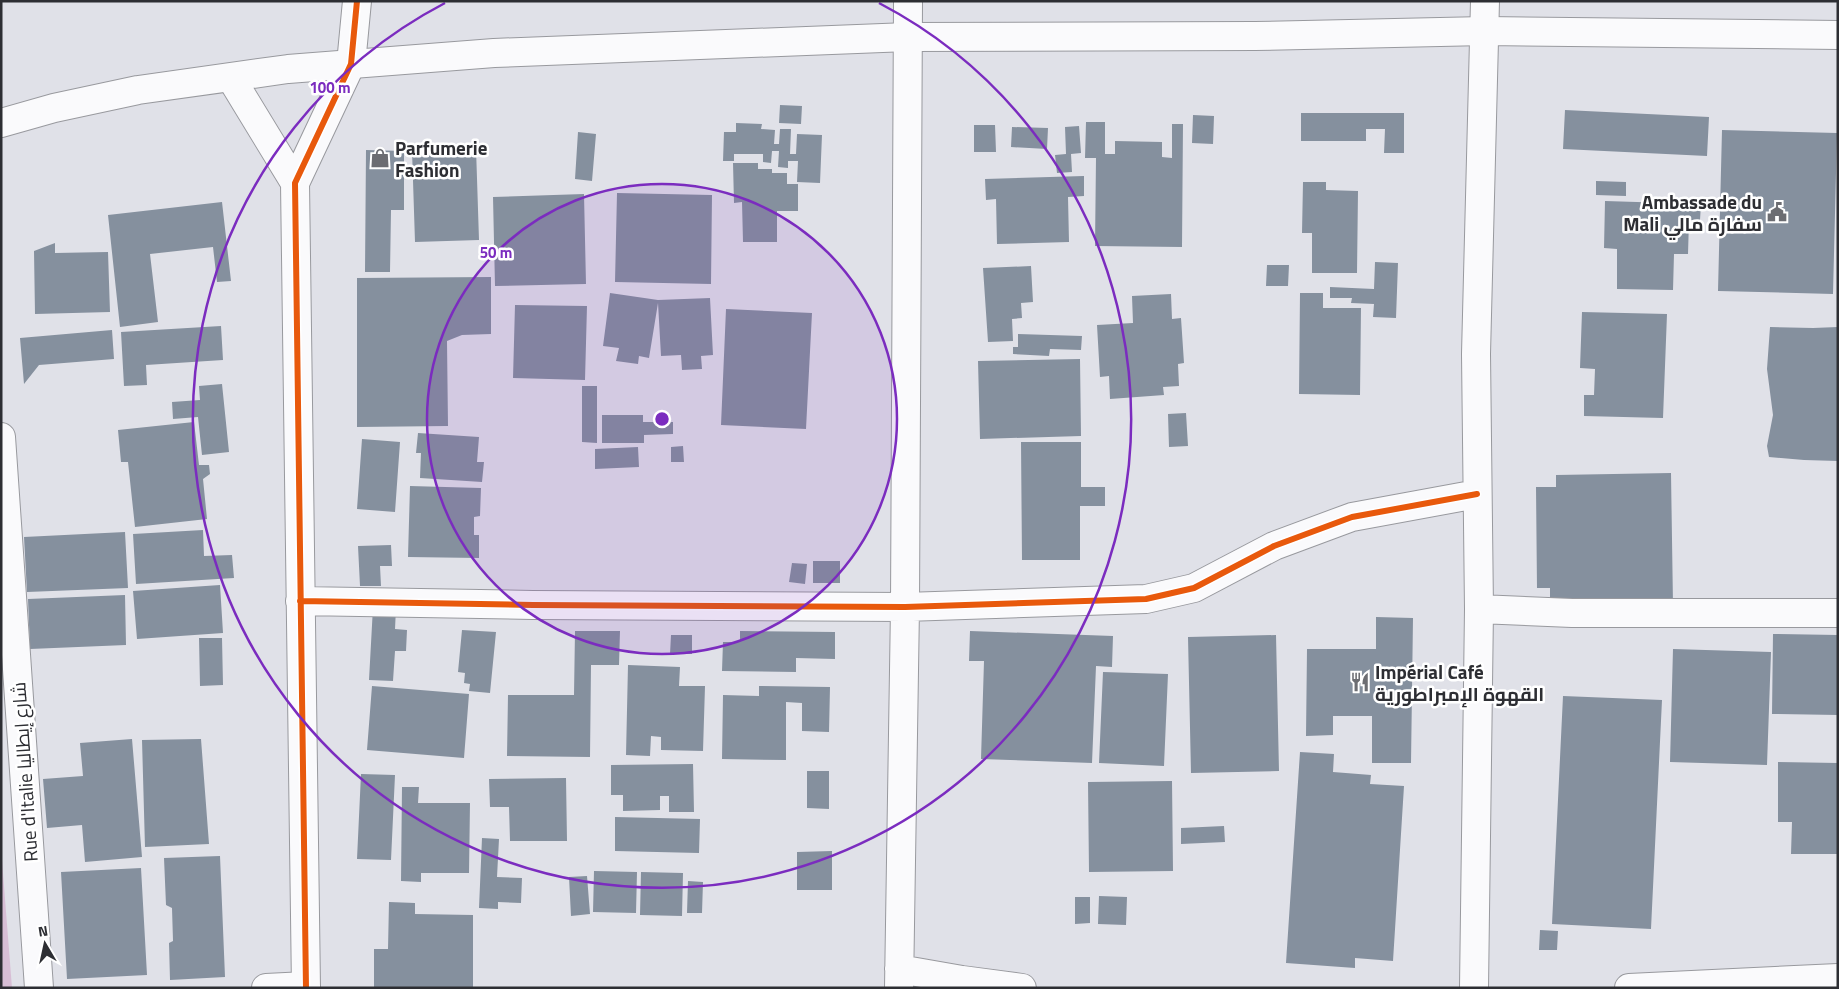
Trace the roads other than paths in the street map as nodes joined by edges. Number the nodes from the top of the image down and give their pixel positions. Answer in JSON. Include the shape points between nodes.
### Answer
{"nodes":[{"id":1,"x":357,"y":1,"type":"edge"},
{"id":2,"x":908,"y":1,"type":"edge"},
{"id":3,"x":1485,"y":1,"type":"edge"},
{"id":4,"x":1485,"y":31,"type":"junction"},
{"id":5,"x":1838,"y":35,"type":"edge"},
{"id":6,"x":908,"y":37,"type":"junction"},
{"id":7,"x":351,"y":64,"type":"junction"},
{"id":8,"x":231,"y":78,"type":"junction"},
{"id":9,"x":1,"y":123,"type":"edge"},
{"id":10,"x":295,"y":183,"type":"junction"},
{"id":11,"x":1,"y":437,"type":"edge"},
{"id":12,"x":1477,"y":494,"type":"junction"},
{"id":13,"x":3,"y":495,"type":"edge"},
{"id":14,"x":300,"y":601,"type":"junction"},
{"id":15,"x":905,"y":607,"type":"junction"},
{"id":16,"x":1479,"y":609,"type":"junction"},
{"id":17,"x":1838,"y":613,"type":"edge"},
{"id":18,"x":1838,"y":978,"type":"edge"},
{"id":19,"x":899,"y":979,"type":"edge"},
{"id":20,"x":306,"y":987,"type":"edge"},
{"id":21,"x":39,"y":988,"type":"edge"},
{"id":22,"x":266,"y":988,"type":"edge"},
{"id":23,"x":1022,"y":988,"type":"edge"},
{"id":24,"x":1474,"y":988,"type":"edge"},
{"id":25,"x":1629,"y":988,"type":"edge"}],
"edges":[{"from":1,"to":7,"type":"street"},
{"from":2,"to":6,"type":"street"},
{"from":3,"to":4,"type":"street"},
{"from":4,"to":5,"type":"street"},
{"from":4,"to":6,"type":"street","via":[[1255,36]]},
{"from":4,"to":12,"type":"street","via":[[1476,354]]},
{"from":6,"to":7,"type":"street","via":[[494,53]]},
{"from":6,"to":15,"type":"street"},
{"from":7,"to":8,"type":"street"},
{"from":7,"to":10,"type":"street"},
{"from":8,"to":9,"type":"street","via":[[138,90]]},
{"from":8,"to":10,"type":"street"},
{"from":10,"to":14,"type":"street"},
{"from":11,"to":13,"type":"street","name":"Rue d'Italie شارع إيطاليا"},
{"from":12,"to":15,"type":"street","via":[[1352,517],[1274,546],[1194,588],[1146,599]]},
{"from":12,"to":16,"type":"street"},
{"from":13,"to":21,"type":"street","name":"Rue d'Italie شارع إيطاليا"},
{"from":14,"to":15,"type":"street"},
{"from":14,"to":20,"type":"street"},
{"from":15,"to":19,"type":"street"},
{"from":16,"to":17,"type":"street","via":[[1572,613]]},
{"from":16,"to":24,"type":"street"},
{"from":18,"to":25,"type":"street"},
{"from":19,"to":23,"type":"street","via":[[962,980]]},
{"from":20,"to":22,"type":"street"}]}
